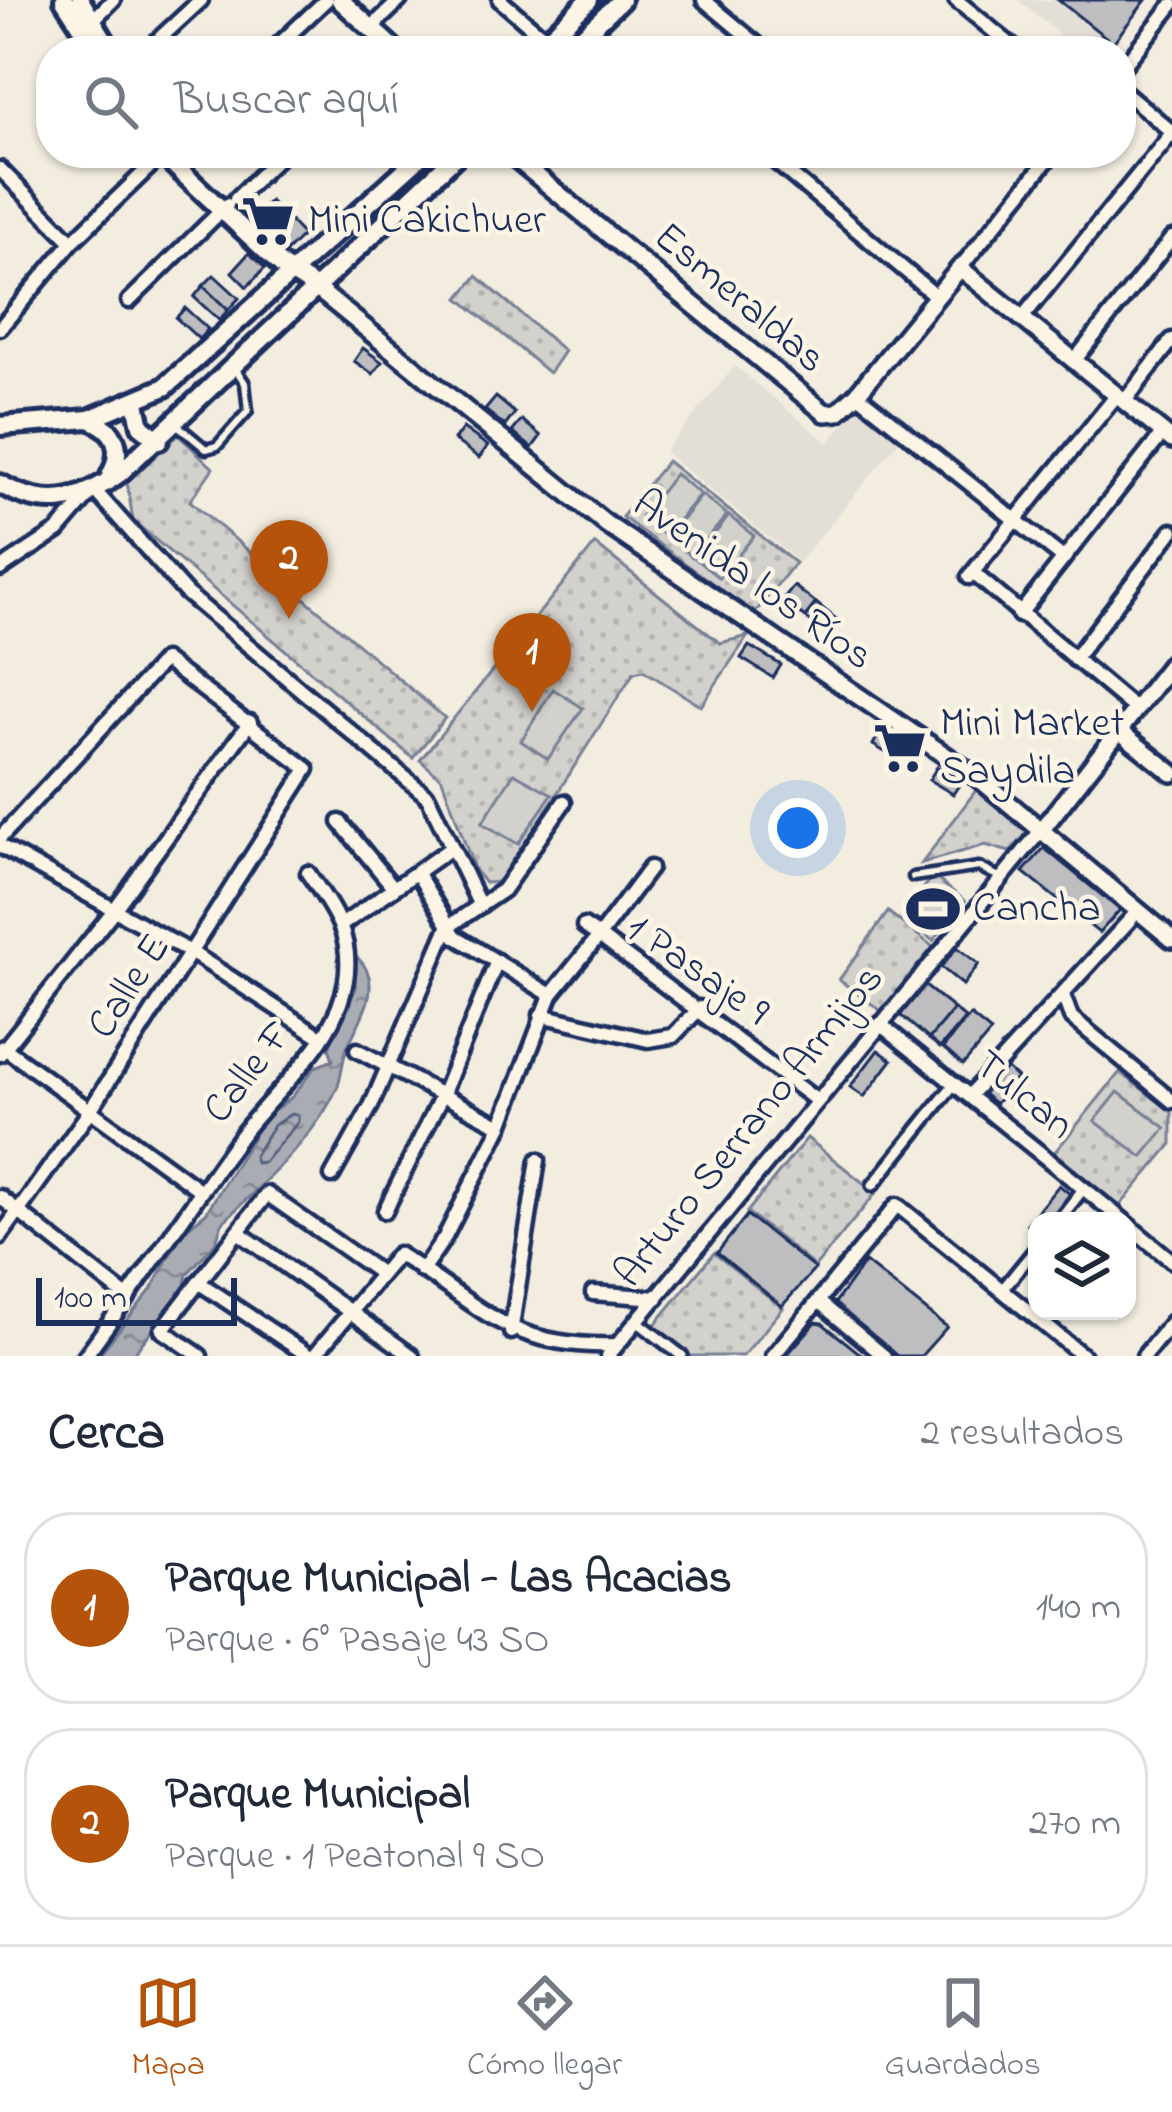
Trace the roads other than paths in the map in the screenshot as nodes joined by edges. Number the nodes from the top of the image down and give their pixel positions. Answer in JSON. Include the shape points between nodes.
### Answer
{"nodes":[{"id":1,"x":64,"y":0,"type":"edge"},
{"id":2,"x":80,"y":0,"type":"edge"},
{"id":3,"x":113,"y":0,"type":"edge"},
{"id":4,"x":201,"y":0,"type":"edge"},
{"id":5,"x":326,"y":0,"type":"edge"},
{"id":6,"x":340,"y":0,"type":"edge"},
{"id":7,"x":400,"y":0,"type":"edge"},
{"id":8,"x":500,"y":0,"type":"edge"},
{"id":9,"x":590,"y":0,"type":"edge"},
{"id":10,"x":621,"y":0,"type":"edge"},
{"id":11,"x":704,"y":0,"type":"edge"},
{"id":12,"x":956,"y":0,"type":"edge"},
{"id":13,"x":1172,"y":5,"type":"edge"},
{"id":14,"x":95,"y":18,"type":"junction"},
{"id":15,"x":370,"y":28,"type":"junction"},
{"id":16,"x":87,"y":36,"type":"edge"},
{"id":17,"x":104,"y":36,"type":"edge"},
{"id":18,"x":162,"y":36,"type":"edge"},
{"id":19,"x":288,"y":36,"type":"edge"},
{"id":20,"x":378,"y":36,"type":"edge"},
{"id":21,"x":532,"y":36,"type":"edge"},
{"id":22,"x":552,"y":36,"type":"edge"},
{"id":23,"x":583,"y":36,"type":"edge"},
{"id":24,"x":747,"y":36,"type":"edge"},
{"id":25,"x":1000,"y":36,"type":"edge"},
{"id":26,"x":1136,"y":50,"type":"edge"},
{"id":27,"x":1136,"y":102,"type":"edge"},
{"id":28,"x":1172,"y":132,"type":"edge"},
{"id":29,"x":149,"y":168,"type":"edge"},
{"id":30,"x":181,"y":168,"type":"edge"},
{"id":31,"x":192,"y":168,"type":"edge"},
{"id":32,"x":268,"y":168,"type":"edge"},
{"id":33,"x":408,"y":168,"type":"edge"},
{"id":34,"x":443,"y":168,"type":"edge"},
{"id":35,"x":527,"y":168,"type":"edge"},
{"id":36,"x":793,"y":168,"type":"edge"},
{"id":37,"x":1041,"y":168,"type":"edge"},
{"id":38,"x":0,"y":169,"type":"edge"},
{"id":39,"x":229,"y":204,"type":"junction"},
{"id":40,"x":1172,"y":238,"type":"edge"},
{"id":41,"x":72,"y":242,"type":"junction"},
{"id":42,"x":961,"y":268,"type":"junction"},
{"id":43,"x":297,"y":272,"type":"junction"},
{"id":44,"x":316,"y":288,"type":"junction"},
{"id":45,"x":937,"y":297,"type":"junction"},
{"id":46,"x":129,"y":301,"type":"dead end"},
{"id":47,"x":1022,"y":318,"type":"junction"},
{"id":48,"x":0,"y":328,"type":"edge"},
{"id":49,"x":1172,"y":340,"type":"edge"},
{"id":50,"x":1074,"y":361,"type":"junction"},
{"id":51,"x":235,"y":368,"type":"junction"},
{"id":52,"x":856,"y":394,"type":"junction"},
{"id":53,"x":1121,"y":399,"type":"junction"},
{"id":54,"x":136,"y":403,"type":"junction"},
{"id":55,"x":89,"y":419,"type":"junction"},
{"id":56,"x":176,"y":424,"type":"junction"},
{"id":57,"x":0,"y":427,"type":"edge"},
{"id":58,"x":1168,"y":436,"type":"edge"},
{"id":59,"x":159,"y":440,"type":"junction"},
{"id":60,"x":0,"y":484,"type":"edge"},
{"id":61,"x":95,"y":491,"type":"junction"},
{"id":62,"x":1015,"y":520,"type":"junction"},
{"id":63,"x":1172,"y":531,"type":"edge"},
{"id":64,"x":1063,"y":558,"type":"junction"},
{"id":65,"x":0,"y":569,"type":"edge"},
{"id":66,"x":1019,"y":615,"type":"junction"},
{"id":67,"x":1075,"y":659,"type":"junction"},
{"id":68,"x":1172,"y":663,"type":"edge"},
{"id":69,"x":1135,"y":709,"type":"junction"},
{"id":70,"x":250,"y":722,"type":"junction"},
{"id":71,"x":1118,"y":730,"type":"junction"},
{"id":72,"x":1172,"y":773,"type":"edge"},
{"id":73,"x":563,"y":802,"type":"dead end"},
{"id":74,"x":340,"y":822,"type":"dead end"},
{"id":75,"x":1043,"y":828,"type":"junction"},
{"id":76,"x":0,"y":842,"type":"edge"},
{"id":77,"x":451,"y":848,"type":"junction"},
{"id":78,"x":650,"y":868,"type":"dead end"},
{"id":79,"x":308,"y":873,"type":"dead end"},
{"id":80,"x":417,"y":873,"type":"junction"},
{"id":81,"x":913,"y":877,"type":"dead end"},
{"id":82,"x":1001,"y":878,"type":"junction"},
{"id":83,"x":394,"y":888,"type":"junction"},
{"id":84,"x":480,"y":907,"type":"junction"},
{"id":85,"x":114,"y":910,"type":"junction"},
{"id":86,"x":1137,"y":912,"type":"junction"},
{"id":87,"x":343,"y":924,"type":"junction"},
{"id":88,"x":584,"y":926,"type":"dead end"},
{"id":89,"x":448,"y":928,"type":"junction"},
{"id":90,"x":599,"y":936,"type":"junction"},
{"id":91,"x":1172,"y":939,"type":"edge"},
{"id":92,"x":192,"y":953,"type":"junction"},
{"id":93,"x":497,"y":961,"type":"junction"},
{"id":94,"x":551,"y":994,"type":"junction"},
{"id":95,"x":1063,"y":995,"type":"junction"},
{"id":96,"x":700,"y":1008,"type":"junction"},
{"id":97,"x":541,"y":1015,"type":"junction"},
{"id":98,"x":880,"y":1024,"type":"junction"},
{"id":99,"x":321,"y":1036,"type":"junction"},
{"id":100,"x":2,"y":1049,"type":"edge"},
{"id":101,"x":357,"y":1049,"type":"dead end"},
{"id":102,"x":390,"y":1065,"type":"junction"},
{"id":103,"x":955,"y":1083,"type":"junction"},
{"id":104,"x":444,"y":1091,"type":"junction"},
{"id":105,"x":970,"y":1095,"type":"junction"},
{"id":106,"x":816,"y":1100,"type":"junction"},
{"id":107,"x":1172,"y":1100,"type":"edge"},
{"id":108,"x":89,"y":1112,"type":"junction"},
{"id":109,"x":501,"y":1126,"type":"junction"},
{"id":110,"x":538,"y":1160,"type":"dead end"},
{"id":111,"x":332,"y":1176,"type":"dead end"},
{"id":112,"x":873,"y":1185,"type":"dead end"},
{"id":113,"x":1084,"y":1188,"type":"junction"},
{"id":114,"x":201,"y":1191,"type":"junction"},
{"id":115,"x":0,"y":1197,"type":"edge"},
{"id":116,"x":386,"y":1210,"type":"dead end"},
{"id":117,"x":1065,"y":1212,"type":"edge"},
{"id":118,"x":1113,"y":1212,"type":"edge"},
{"id":119,"x":20,"y":1213,"type":"junction"},
{"id":120,"x":1136,"y":1231,"type":"edge"},
{"id":121,"x":238,"y":1232,"type":"junction"},
{"id":122,"x":0,"y":1237,"type":"edge"},
{"id":123,"x":1028,"y":1257,"type":"edge"},
{"id":124,"x":1172,"y":1261,"type":"edge"},
{"id":125,"x":422,"y":1270,"type":"junction"},
{"id":126,"x":380,"y":1274,"type":"junction"},
{"id":127,"x":198,"y":1282,"type":"junction"},
{"id":128,"x":1002,"y":1290,"type":"junction"},
{"id":129,"x":592,"y":1293,"type":"dead end"},
{"id":130,"x":128,"y":1298,"type":"junction"},
{"id":131,"x":657,"y":1298,"type":"junction"},
{"id":132,"x":818,"y":1301,"type":"junction"},
{"id":133,"x":350,"y":1309,"type":"junction"},
{"id":134,"x":638,"y":1322,"type":"junction"},
{"id":135,"x":1172,"y":1322,"type":"edge"},
{"id":136,"x":512,"y":1332,"type":"junction"},
{"id":137,"x":612,"y":1351,"type":"edge"},
{"id":138,"x":85,"y":1356,"type":"edge"},
{"id":139,"x":200,"y":1356,"type":"edge"},
{"id":140,"x":311,"y":1356,"type":"edge"},
{"id":141,"x":412,"y":1356,"type":"edge"},
{"id":142,"x":682,"y":1356,"type":"edge"},
{"id":143,"x":772,"y":1356,"type":"edge"},
{"id":144,"x":884,"y":1356,"type":"edge"},
{"id":145,"x":1083,"y":1356,"type":"edge"},
{"id":146,"x":1144,"y":1356,"type":"edge"}],
"edges":[{"from":1,"to":16,"type":"main road"},
{"from":2,"to":14,"type":"main road"},
{"from":3,"to":14,"type":"street"},
{"from":4,"to":18,"type":"street"},
{"from":5,"to":19,"type":"street"},
{"from":6,"to":15,"type":"main road"},
{"from":7,"to":15,"type":"street"},
{"from":8,"to":21,"type":"street"},
{"from":9,"to":22,"type":"main road"},
{"from":10,"to":23,"type":"main road"},
{"from":11,"to":24,"type":"street"},
{"from":12,"to":25,"type":"street"},
{"from":13,"to":26,"type":"street"},
{"from":14,"to":17,"type":"main road"},
{"from":15,"to":20,"type":"main road"},
{"from":27,"to":28,"type":"street"},
{"from":28,"to":47,"type":"street"},
{"from":29,"to":41,"type":"street"},
{"from":30,"to":39,"type":"main road","name":"Avenida los Ríos"},
{"from":31,"to":39,"type":"main road","name":"Avenida los Ríos"},
{"from":32,"to":39,"type":"street"},
{"from":33,"to":43,"type":"main road"},
{"from":34,"to":44,"type":"main road"},
{"from":35,"to":52,"type":"street","name":"Esmeraldas","via":[[813,407],[838,412]]},
{"from":36,"to":45,"type":"street"},
{"from":37,"to":42,"type":"street"},
{"from":38,"to":41,"type":"street"},
{"from":39,"to":43,"type":"main road","name":"Avenida los Ríos"},
{"from":39,"to":46,"type":"street"},
{"from":40,"to":50,"type":"street"},
{"from":41,"to":48,"type":"street"},
{"from":42,"to":45,"type":"street"},
{"from":42,"to":47,"type":"street"},
{"from":43,"to":44,"type":"main road","name":"Avenida los Ríos"},
{"from":43,"to":54,"type":"main road","via":[[198,363]]},
{"from":44,"to":51,"type":"main road"},
{"from":44,"to":75,"type":"street","name":"Avenida los Ríos","via":[[606,524]]},
{"from":45,"to":52,"type":"street"},
{"from":47,"to":50,"type":"street"},
{"from":49,"to":53,"type":"street"},
{"from":50,"to":53,"type":"street"},
{"from":51,"to":56,"type":"main road"},
{"from":51,"to":56,"type":"lane","via":[[248,411],[217,446],[206,449]]},
{"from":52,"to":62,"type":"street"},
{"from":53,"to":58,"type":"street"},
{"from":53,"to":62,"type":"street"},
{"from":54,"to":55,"type":"main road"},
{"from":54,"to":59,"type":"main road","via":[[141,426]]},
{"from":55,"to":57,"type":"main road"},
{"from":55,"to":61,"type":"main road","via":[[118,447],[118,461]]},
{"from":56,"to":59,"type":"main road"},
{"from":58,"to":64,"type":"street"},
{"from":59,"to":61,"type":"main road"},
{"from":60,"to":61,"type":"main road","via":[[48,502]]},
{"from":61,"to":65,"type":"street","via":[[58,531]]},
{"from":61,"to":77,"type":"street","via":[[186,593],[406,774],[428,797]]},
{"from":62,"to":64,"type":"street"},
{"from":62,"to":66,"type":"street","via":[[971,575]]},
{"from":63,"to":67,"type":"street"},
{"from":64,"to":66,"type":"street"},
{"from":66,"to":67,"type":"street"},
{"from":67,"to":69,"type":"street"},
{"from":68,"to":69,"type":"street","name":"Arturo Serrano Armijos"},
{"from":69,"to":71,"type":"street","name":"Arturo Serrano Armijos"},
{"from":70,"to":76,"type":"street","via":[[164,660]]},
{"from":70,"to":85,"type":"street"},
{"from":70,"to":92,"type":"street","name":"Calle E","via":[[307,769]]},
{"from":71,"to":72,"type":"street"},
{"from":71,"to":75,"type":"street","name":"Arturo Serrano Armijos"},
{"from":73,"to":84,"type":"street","via":[[503,890]]},
{"from":74,"to":83,"type":"street"},
{"from":75,"to":82,"type":"street","name":"Arturo Serrano Armijos"},
{"from":75,"to":86,"type":"street","name":"Avenida los Ríos"},
{"from":76,"to":85,"type":"street"},
{"from":77,"to":80,"type":"street"},
{"from":77,"to":84,"type":"street"},
{"from":78,"to":90,"type":"street"},
{"from":79,"to":87,"type":"street"},
{"from":80,"to":83,"type":"street"},
{"from":80,"to":89,"type":"street"},
{"from":81,"to":82,"type":"lane","via":[[980,867]]},
{"from":82,"to":98,"type":"street","name":"Arturo Serrano Armijos"},
{"from":83,"to":87,"type":"street"},
{"from":84,"to":89,"type":"street"},
{"from":85,"to":92,"type":"street"},
{"from":85,"to":100,"type":"street"},
{"from":86,"to":91,"type":"street","name":"Avenida los Ríos"},
{"from":86,"to":95,"type":"street"},
{"from":87,"to":99,"type":"street","name":"Calle F","via":[[346,980]]},
{"from":88,"to":90,"type":"street"},
{"from":89,"to":93,"type":"street"},
{"from":89,"to":102,"type":"street"},
{"from":90,"to":94,"type":"street","name":"1 Pasaje 9"},
{"from":90,"to":96,"type":"street","name":"1 Pasaje 9"},
{"from":92,"to":99,"type":"street"},
{"from":92,"to":108,"type":"street","name":"Calle E"},
{"from":93,"to":94,"type":"street"},
{"from":93,"to":104,"type":"street"},
{"from":94,"to":97,"type":"street","name":"1 Pasaje 9"},
{"from":95,"to":105,"type":"street"},
{"from":95,"to":107,"type":"street","via":[[1071,1017]]},
{"from":96,"to":97,"type":"street","via":[[674,1036],[648,1040]]},
{"from":96,"to":106,"type":"street","name":"1 Pasaje 9"},
{"from":97,"to":109,"type":"street","name":"1 Pasaje 9"},
{"from":98,"to":103,"type":"street","name":"Tulcan"},
{"from":98,"to":106,"type":"street","name":"Arturo Serrano Armijos"},
{"from":99,"to":114,"type":"street","name":"Calle F"},
{"from":100,"to":108,"type":"street"},
{"from":101,"to":102,"type":"street"},
{"from":102,"to":104,"type":"street"},
{"from":102,"to":111,"type":"street"},
{"from":103,"to":105,"type":"street","name":"Tulcan"},
{"from":103,"to":112,"type":"street"},
{"from":104,"to":109,"type":"street"},
{"from":104,"to":116,"type":"street"},
{"from":105,"to":113,"type":"street","name":"Tulcan"},
{"from":106,"to":131,"type":"street","name":"Arturo Serrano Armijos"},
{"from":108,"to":114,"type":"street"},
{"from":108,"to":119,"type":"street","name":"Calle E"},
{"from":109,"to":125,"type":"street","name":"1 Pasaje 9"},
{"from":110,"to":136,"type":"street"},
{"from":113,"to":117,"type":"street"},
{"from":113,"to":118,"type":"street","name":"Tulcan"},
{"from":114,"to":130,"type":"street","name":"Calle F"},
{"from":115,"to":119,"type":"street"},
{"from":119,"to":122,"type":"street","name":"Calle E"},
{"from":119,"to":130,"type":"street"},
{"from":120,"to":124,"type":"street","name":"Tulcan"},
{"from":121,"to":126,"type":"street","via":[[267,1194]]},
{"from":121,"to":127,"type":"street"},
{"from":121,"to":133,"type":"street"},
{"from":123,"to":128,"type":"street"},
{"from":125,"to":126,"type":"street","via":[[398,1254]]},
{"from":125,"to":136,"type":"street"},
{"from":126,"to":133,"type":"street"},
{"from":127,"to":139,"type":"street","via":[[162,1330]]},
{"from":127,"to":140,"type":"street"},
{"from":128,"to":132,"type":"street","via":[[897,1205]]},
{"from":128,"to":145,"type":"street"},
{"from":129,"to":131,"type":"street"},
{"from":130,"to":138,"type":"street","name":"Calle F"},
{"from":131,"to":134,"type":"street","name":"Arturo Serrano Armijos"},
{"from":132,"to":143,"type":"street"},
{"from":132,"to":144,"type":"street"},
{"from":133,"to":140,"type":"street"},
{"from":133,"to":141,"type":"street"},
{"from":134,"to":137,"type":"street","name":"Arturo Serrano Armijos"},
{"from":134,"to":142,"type":"street"},
{"from":135,"to":146,"type":"street"},
{"from":136,"to":137,"type":"street"}]}
